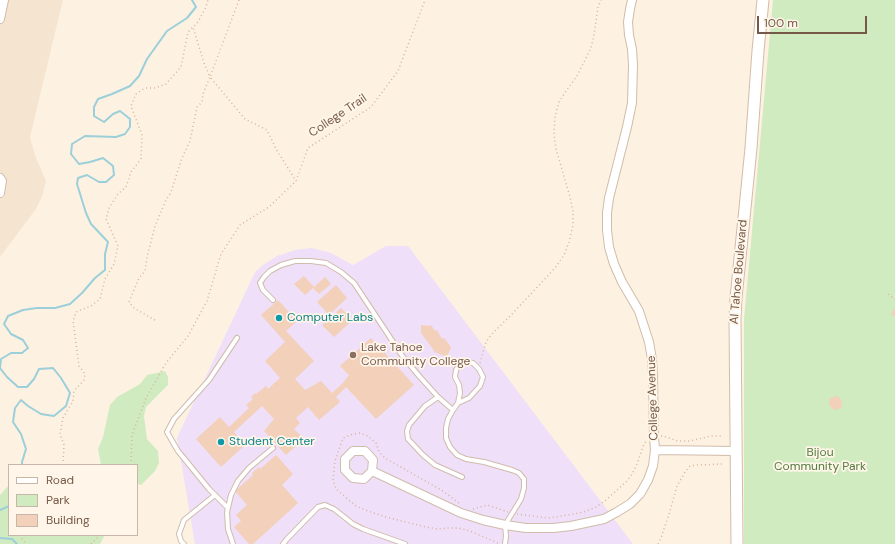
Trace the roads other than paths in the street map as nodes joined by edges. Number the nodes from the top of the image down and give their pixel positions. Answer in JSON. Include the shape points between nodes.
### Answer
{"nodes":[{"id":1,"x":4,"y":0,"type":"edge"},
{"id":2,"x":632,"y":0,"type":"edge"},
{"id":3,"x":762,"y":0,"type":"edge"},
{"id":4,"x":0,"y":19,"type":"edge"},
{"id":5,"x":0,"y":178,"type":"edge"},
{"id":6,"x":0,"y":193,"type":"edge"},
{"id":7,"x":273,"y":300,"type":"dead end"},
{"id":8,"x":237,"y":338,"type":"dead end"},
{"id":9,"x":438,"y":397,"type":"junction"},
{"id":10,"x":458,"y":403,"type":"junction"},
{"id":11,"x":453,"y":410,"type":"junction"},
{"id":12,"x":273,"y":448,"type":"dead end"},
{"id":13,"x":655,"y":450,"type":"junction"},
{"id":14,"x":736,"y":450,"type":"junction"},
{"id":15,"x":372,"y":471,"type":"dead end"},
{"id":16,"x":462,"y":477,"type":"dead end"},
{"id":17,"x":215,"y":495,"type":"junction"},
{"id":18,"x":228,"y":508,"type":"junction"},
{"id":19,"x":505,"y":525,"type":"junction"},
{"id":20,"x":184,"y":544,"type":"edge"},
{"id":21,"x":233,"y":544,"type":"edge"},
{"id":22,"x":283,"y":544,"type":"edge"},
{"id":23,"x":405,"y":544,"type":"edge"},
{"id":24,"x":504,"y":544,"type":"edge"},
{"id":25,"x":737,"y":544,"type":"edge"}],
"edges":[{"from":1,"to":4,"type":"street"},
{"from":2,"to":13,"type":"street","name":"College Avenue","via":[[628,22],[633,65],[632,103],[609,198],[607,230],[614,264],[639,311],[649,342],[652,359]]},
{"from":3,"to":14,"type":"main road","name":"Al Tahoe Boulevard","via":[[736,298]]},
{"from":5,"to":6,"type":"street"},
{"from":7,"to":9,"type":"lane","via":[[260,283],[270,271],[295,261],[326,263],[354,282],[403,357]]},
{"from":8,"to":17,"type":"lane","via":[[209,380],[174,419],[167,432],[178,451]]},
{"from":9,"to":11,"type":"lane"},
{"from":9,"to":16,"type":"lane","via":[[424,406],[409,425],[408,439],[435,465]]},
{"from":10,"to":10,"type":"lane","via":[[469,398],[480,386],[483,377],[473,363],[460,364],[456,370],[455,377],[460,393]]},
{"from":10,"to":11,"type":"lane"},
{"from":11,"to":19,"type":"lane","via":[[448,419],[446,438],[457,455],[512,470],[524,479],[521,499]]},
{"from":12,"to":18,"type":"lane","via":[[238,481]]},
{"from":13,"to":14,"type":"street"},
{"from":13,"to":19,"type":"street","name":"College Avenue","via":[[653,466],[640,494],[630,504],[604,519],[553,528]]},
{"from":14,"to":25,"type":"main road","name":"Al Tahoe Boulevard"},
{"from":15,"to":19,"type":"street","name":"College Avenue","via":[[461,513]]},
{"from":17,"to":18,"type":"lane"},
{"from":17,"to":20,"type":"lane","via":[[184,520],[179,534]]},
{"from":18,"to":21,"type":"lane","via":[[228,529]]},
{"from":19,"to":24,"type":"lane"},
{"from":22,"to":23,"type":"lane","via":[[318,507],[325,505],[363,529]]}]}
